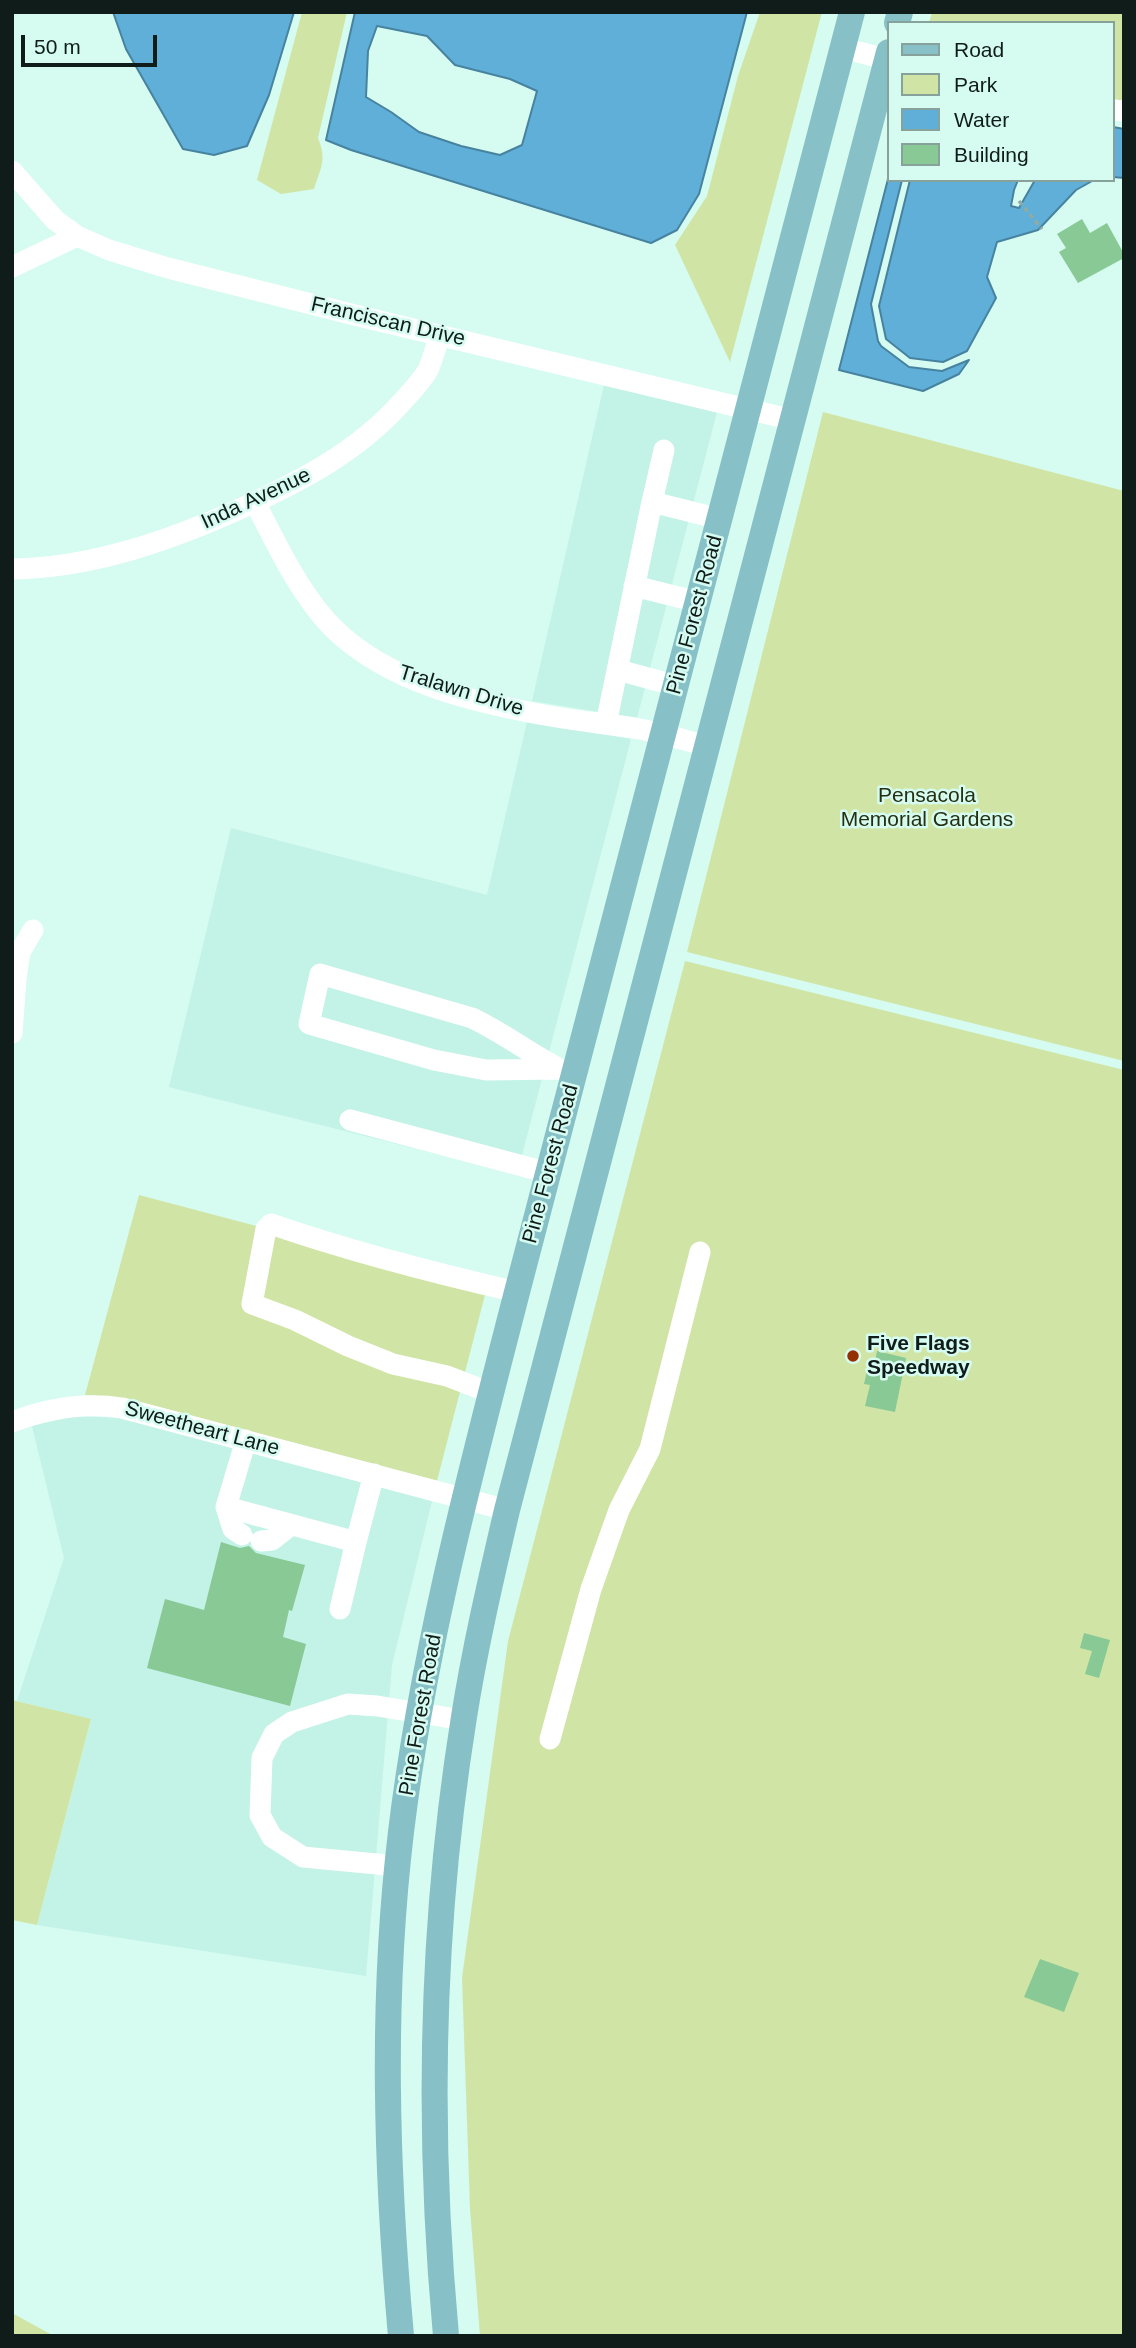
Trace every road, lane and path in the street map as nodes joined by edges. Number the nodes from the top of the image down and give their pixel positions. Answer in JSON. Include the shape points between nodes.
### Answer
{"nodes":[{"id":1,"x":852,"y":12,"type":"edge"},
{"id":2,"x":843,"y":48,"type":"junction"},
{"id":3,"x":888,"y":57,"type":"edge"},
{"id":4,"x":888,"y":61,"type":"edge"},
{"id":5,"x":12,"y":171,"type":"edge"},
{"id":6,"x":1018,"y":201,"type":"dead end"},
{"id":7,"x":1042,"y":229,"type":"dead end"},
{"id":8,"x":77,"y":236,"type":"junction"},
{"id":9,"x":12,"y":267,"type":"edge"},
{"id":10,"x":440,"y":335,"type":"junction"},
{"id":11,"x":749,"y":409,"type":"junction"},
{"id":12,"x":793,"y":420,"type":"junction"},
{"id":13,"x":664,"y":450,"type":"dead end"},
{"id":14,"x":255,"y":502,"type":"junction"},
{"id":15,"x":652,"y":502,"type":"junction"},
{"id":16,"x":720,"y":519,"type":"junction"},
{"id":17,"x":12,"y":569,"type":"edge"},
{"id":18,"x":634,"y":586,"type":"junction"},
{"id":19,"x":698,"y":602,"type":"junction"},
{"id":20,"x":618,"y":670,"type":"junction"},
{"id":21,"x":677,"y":686,"type":"junction"},
{"id":22,"x":606,"y":724,"type":"junction"},
{"id":23,"x":664,"y":735,"type":"junction"},
{"id":24,"x":707,"y":746,"type":"junction"},
{"id":25,"x":637,"y":836,"type":"junction"},
{"id":26,"x":681,"y":846,"type":"junction"},
{"id":27,"x":33,"y":930,"type":"dead end"},
{"id":28,"x":12,"y":1033,"type":"edge"},
{"id":29,"x":567,"y":1072,"type":"junction"},
{"id":30,"x":350,"y":1120,"type":"dead end"},
{"id":31,"x":549,"y":1173,"type":"junction"},
{"id":32,"x":539,"y":1209,"type":"junction"},
{"id":33,"x":583,"y":1220,"type":"junction"},
{"id":34,"x":700,"y":1252,"type":"dead end"},
{"id":35,"x":517,"y":1292,"type":"junction"},
{"id":36,"x":491,"y":1393,"type":"junction"},
{"id":37,"x":12,"y":1422,"type":"edge"},
{"id":38,"x":246,"y":1440,"type":"junction"},
{"id":39,"x":383,"y":1477,"type":"junction"},
{"id":40,"x":464,"y":1499,"type":"junction"},
{"id":41,"x":226,"y":1507,"type":"junction"},
{"id":42,"x":507,"y":1510,"type":"junction"},
{"id":43,"x":291,"y":1525,"type":"junction"},
{"id":44,"x":356,"y":1542,"type":"junction"},
{"id":45,"x":340,"y":1609,"type":"dead end"},
{"id":46,"x":419,"y":1713,"type":"junction"},
{"id":47,"x":463,"y":1720,"type":"junction"},
{"id":48,"x":550,"y":1739,"type":"dead end"},
{"id":49,"x":398,"y":1866,"type":"junction"},
{"id":50,"x":401,"y":2336,"type":"edge"},
{"id":51,"x":446,"y":2336,"type":"edge"}],
"edges":[{"from":1,"to":2,"type":"main road","name":"Pine Forest Road"},
{"from":2,"to":3,"type":"street"},
{"from":2,"to":11,"type":"main road","name":"Pine Forest Road"},
{"from":4,"to":12,"type":"main road","name":"Pine Forest Road"},
{"from":5,"to":8,"type":"street","name":"Franciscan Drive","via":[[55,220]]},
{"from":6,"to":7,"type":"path"},
{"from":8,"to":9,"type":"street"},
{"from":8,"to":10,"type":"street","name":"Franciscan Drive","via":[[168,268]]},
{"from":10,"to":11,"type":"street","name":"Franciscan Drive"},
{"from":10,"to":14,"type":"street","name":"Inda Avenue","via":[[427,370],[373,431],[324,467]]},
{"from":11,"to":12,"type":"street","name":"Franciscan Drive"},
{"from":11,"to":16,"type":"main road","name":"Pine Forest Road"},
{"from":12,"to":24,"type":"main road","name":"Pine Forest Road"},
{"from":13,"to":15,"type":"street"},
{"from":14,"to":17,"type":"street","name":"Inda Avenue","via":[[123,552],[65,565]]},
{"from":14,"to":22,"type":"street","name":"Tralawn Drive","via":[[276,545],[330,625],[383,667],[486,702]]},
{"from":15,"to":16,"type":"street"},
{"from":15,"to":18,"type":"street"},
{"from":16,"to":19,"type":"main road","name":"Pine Forest Road"},
{"from":18,"to":19,"type":"street"},
{"from":18,"to":20,"type":"street"},
{"from":19,"to":21,"type":"main road","name":"Pine Forest Road"},
{"from":20,"to":21,"type":"street"},
{"from":20,"to":22,"type":"street"},
{"from":21,"to":23,"type":"main road","name":"Pine Forest Road"},
{"from":22,"to":23,"type":"street","name":"Tralawn Drive"},
{"from":23,"to":24,"type":"street","name":"Tralawn Drive"},
{"from":23,"to":25,"type":"main road","name":"Pine Forest Road"},
{"from":24,"to":26,"type":"main road","name":"Pine Forest Road"},
{"from":25,"to":26,"type":"main road"},
{"from":25,"to":29,"type":"main road","name":"Pine Forest Road"},
{"from":26,"to":33,"type":"main road","name":"Pine Forest Road"},
{"from":27,"to":28,"type":"street","via":[[20,952]]},
{"from":29,"to":29,"type":"street","via":[[472,1018],[320,974],[309,1024],[486,1070]]},
{"from":29,"to":31,"type":"main road","name":"Pine Forest Road"},
{"from":30,"to":31,"type":"street"},
{"from":31,"to":32,"type":"main road","name":"Pine Forest Road"},
{"from":32,"to":33,"type":"main road"},
{"from":32,"to":35,"type":"main road","name":"Pine Forest Road"},
{"from":33,"to":42,"type":"main road","name":"Pine Forest Road"},
{"from":34,"to":48,"type":"street","via":[[650,1449],[619,1510],[591,1589]]},
{"from":35,"to":36,"type":"main road","name":"Pine Forest Road"},
{"from":35,"to":36,"type":"street","via":[[352,1251],[271,1224],[266,1229],[252,1304],[393,1364],[446,1376]]},
{"from":36,"to":40,"type":"main road","name":"Pine Forest Road"},
{"from":37,"to":38,"type":"street","name":"Sweetheart Lane","via":[[58,1409],[107,1406]]},
{"from":38,"to":39,"type":"street","name":"Sweetheart Lane"},
{"from":38,"to":41,"type":"street"},
{"from":39,"to":40,"type":"street","name":"Sweetheart Lane"},
{"from":39,"to":44,"type":"street"},
{"from":40,"to":42,"type":"street","name":"Sweetheart Lane"},
{"from":40,"to":46,"type":"main road","name":"Pine Forest Road"},
{"from":41,"to":43,"type":"street"},
{"from":41,"to":43,"type":"street","via":[[233,1529],[251,1538],[272,1540]]},
{"from":42,"to":47,"type":"main road","name":"Pine Forest Road"},
{"from":43,"to":44,"type":"street"},
{"from":44,"to":45,"type":"street"},
{"from":46,"to":47,"type":"street"},
{"from":46,"to":49,"type":"main road","name":"Pine Forest Road"},
{"from":46,"to":49,"type":"street","via":[[348,1704],[292,1722],[274,1734],[262,1758],[260,1815],[272,1837],[303,1857]]},
{"from":47,"to":51,"type":"main road","name":"Pine Forest Road","via":[[444,1877],[433,2080],[437,2242]]},
{"from":49,"to":50,"type":"main road","name":"Pine Forest Road","via":[[388,2100],[392,2240]]}]}
